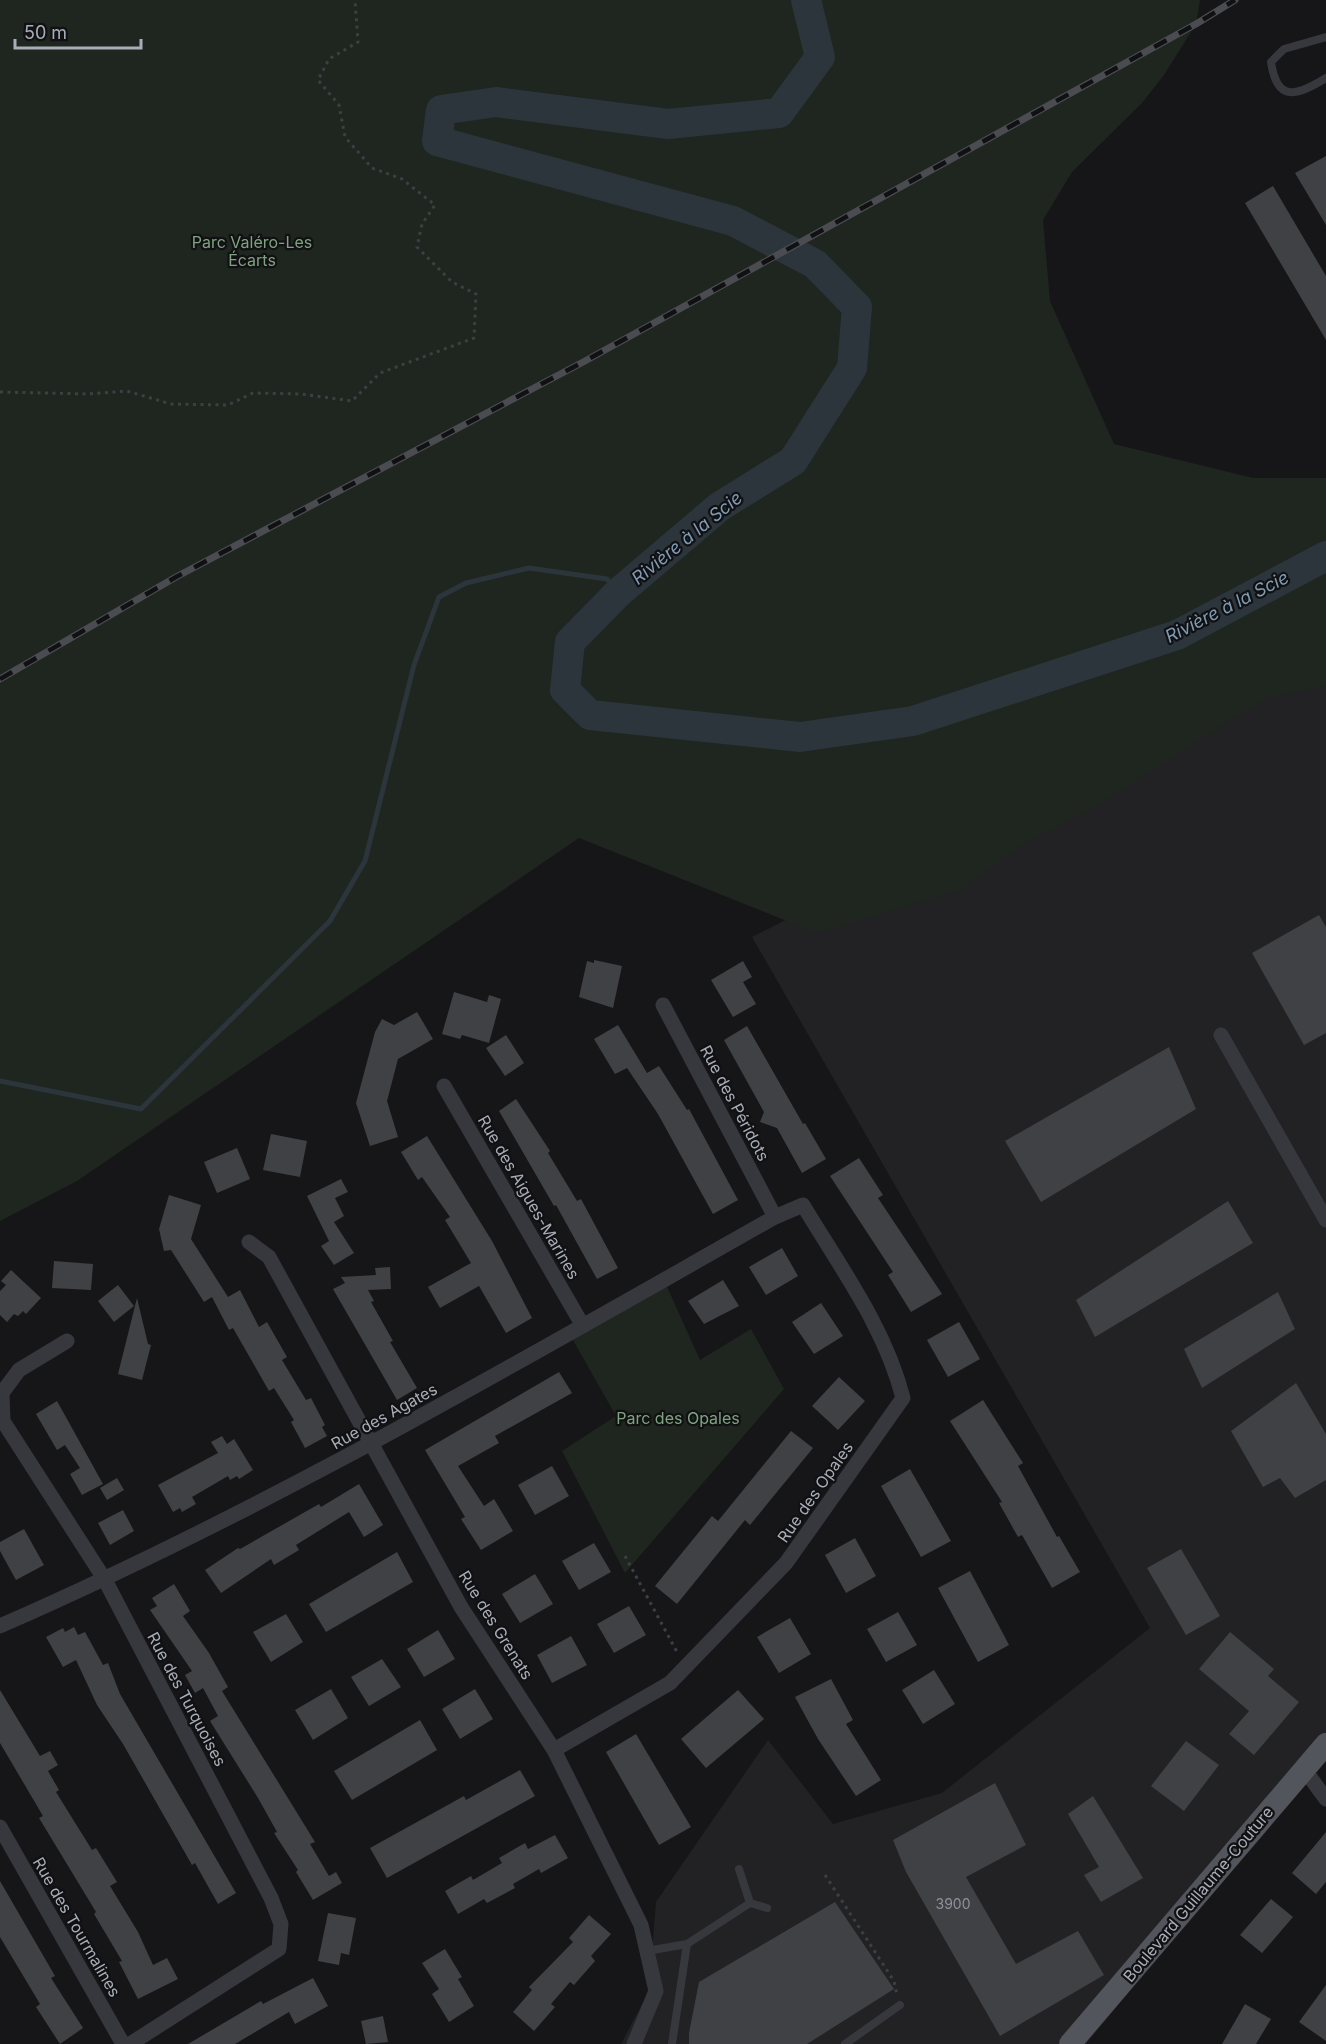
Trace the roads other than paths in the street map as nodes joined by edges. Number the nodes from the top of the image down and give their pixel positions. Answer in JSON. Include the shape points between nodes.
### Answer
{"nodes":[{"id":1,"x":1326,"y":37,"type":"edge"},
{"id":2,"x":1326,"y":78,"type":"edge"},
{"id":3,"x":663,"y":1005,"type":"dead end"},
{"id":4,"x":1221,"y":1035,"type":"dead end"},
{"id":5,"x":444,"y":1086,"type":"dead end"},
{"id":6,"x":775,"y":1217,"type":"junction"},
{"id":7,"x":1326,"y":1220,"type":"edge"},
{"id":8,"x":249,"y":1242,"type":"dead end"},
{"id":9,"x":583,"y":1326,"type":"junction"},
{"id":10,"x":67,"y":1341,"type":"dead end"},
{"id":11,"x":372,"y":1445,"type":"junction"},
{"id":12,"x":105,"y":1580,"type":"junction"},
{"id":13,"x":0,"y":1626,"type":"edge"},
{"id":14,"x":1326,"y":1743,"type":"edge"},
{"id":15,"x":554,"y":1750,"type":"junction"},
{"id":16,"x":1304,"y":1769,"type":"junction"},
{"id":17,"x":1326,"y":1799,"type":"edge"},
{"id":18,"x":0,"y":1827,"type":"edge"},
{"id":19,"x":739,"y":1869,"type":"dead end"},
{"id":20,"x":750,"y":1903,"type":"junction"},
{"id":21,"x":768,"y":1908,"type":"dead end"},
{"id":22,"x":687,"y":1944,"type":"junction"},
{"id":23,"x":646,"y":1951,"type":"junction"},
{"id":24,"x":900,"y":2005,"type":"road end"},
{"id":25,"x":123,"y":2044,"type":"edge"},
{"id":26,"x":130,"y":2044,"type":"edge"},
{"id":27,"x":634,"y":2044,"type":"edge"},
{"id":28,"x":672,"y":2044,"type":"edge"},
{"id":29,"x":845,"y":2044,"type":"edge"},
{"id":30,"x":1070,"y":2044,"type":"edge"}],
"edges":[{"from":1,"to":2,"type":"lane","via":[[1284,49],[1271,62],[1274,80],[1280,88],[1293,93]]},
{"from":3,"to":6,"type":"street","name":"Rue des Péridots"},
{"from":4,"to":7,"type":"street"},
{"from":5,"to":9,"type":"street","name":"Rue des Aigues-Marines"},
{"from":6,"to":9,"type":"street","name":"Rue des Agates"},
{"from":6,"to":15,"type":"street","name":"Rue des Opales","via":[[803,1205],[882,1337],[903,1398],[786,1563],[686,1667],[670,1683]]},
{"from":8,"to":11,"type":"street","name":"Rue des Grenats","via":[[269,1257]]},
{"from":9,"to":11,"type":"street","name":"Rue des Agates"},
{"from":10,"to":12,"type":"street","name":"Rue des Turquoises","via":[[19,1370],[2,1393],[3,1421]]},
{"from":11,"to":12,"type":"street","name":"Rue des Agates"},
{"from":11,"to":15,"type":"street","name":"Rue des Grenats","via":[[461,1607]]},
{"from":12,"to":13,"type":"street","name":"Rue des Agates"},
{"from":12,"to":26,"type":"street","name":"Rue des Turquoises","via":[[281,1924],[279,1949]]},
{"from":14,"to":16,"type":"main road","name":"Boulevard Guillaume-Couture"},
{"from":15,"to":23,"type":"street","name":"Rue des Grenats","via":[[641,1925]]},
{"from":16,"to":17,"type":"street"},
{"from":16,"to":30,"type":"main road","name":"Boulevard Guillaume-Couture"},
{"from":18,"to":25,"type":"street","name":"Rue des Tourmalines"},
{"from":19,"to":20,"type":"lane"},
{"from":20,"to":21,"type":"lane"},
{"from":20,"to":22,"type":"lane"},
{"from":22,"to":23,"type":"lane"},
{"from":22,"to":28,"type":"lane"},
{"from":23,"to":27,"type":"street","name":"Rue des Grenats","via":[[656,1991]]},
{"from":24,"to":29,"type":"lane"}]}
